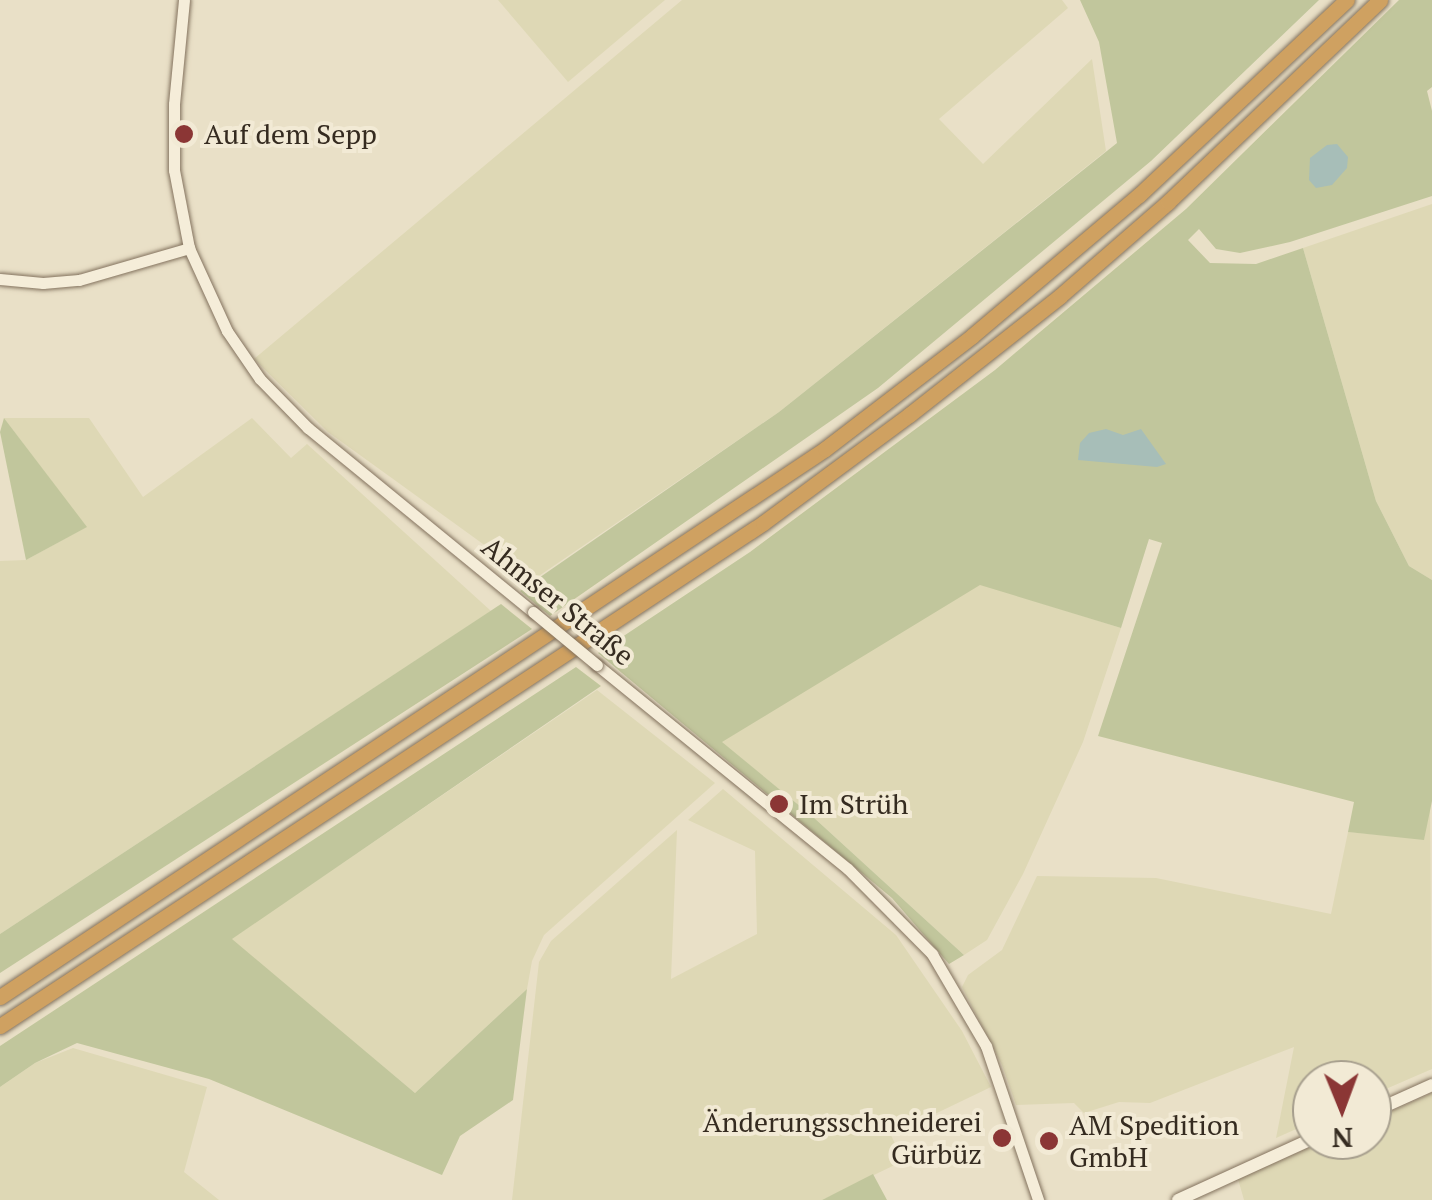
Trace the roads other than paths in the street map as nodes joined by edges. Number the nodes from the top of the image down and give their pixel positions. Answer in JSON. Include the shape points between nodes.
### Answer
{"nodes":[{"id":1,"x":184,"y":0,"type":"edge"},
{"id":2,"x":1347,"y":0,"type":"edge"},
{"id":3,"x":1380,"y":0,"type":"edge"},
{"id":4,"x":189,"y":248,"type":"junction"},
{"id":5,"x":0,"y":279,"type":"edge"},
{"id":6,"x":0,"y":997,"type":"edge"},
{"id":7,"x":0,"y":1026,"type":"edge"},
{"id":8,"x":1432,"y":1085,"type":"edge"},
{"id":9,"x":1392,"y":1103,"type":"edge"},
{"id":10,"x":1292,"y":1148,"type":"edge"},
{"id":11,"x":1040,"y":1196,"type":"edge"},
{"id":12,"x":1178,"y":1200,"type":"edge"}],
"edges":[{"from":1,"to":4,"type":"street","name":"Ahmser Straße","via":[[174,158]]},
{"from":2,"to":6,"type":"highway","via":[[1139,195],[825,449]]},
{"from":3,"to":7,"type":"highway","via":[[1168,202],[909,415],[734,542]]},
{"from":4,"to":5,"type":"street","via":[[79,280]]},
{"from":4,"to":11,"type":"street","name":"Ahmser Straße","bridge":true,"via":[[226,330],[277,399],[848,869],[908,926],[950,980],[986,1046]]},
{"from":8,"to":9,"type":"main road"},
{"from":10,"to":12,"type":"main road"}]}
